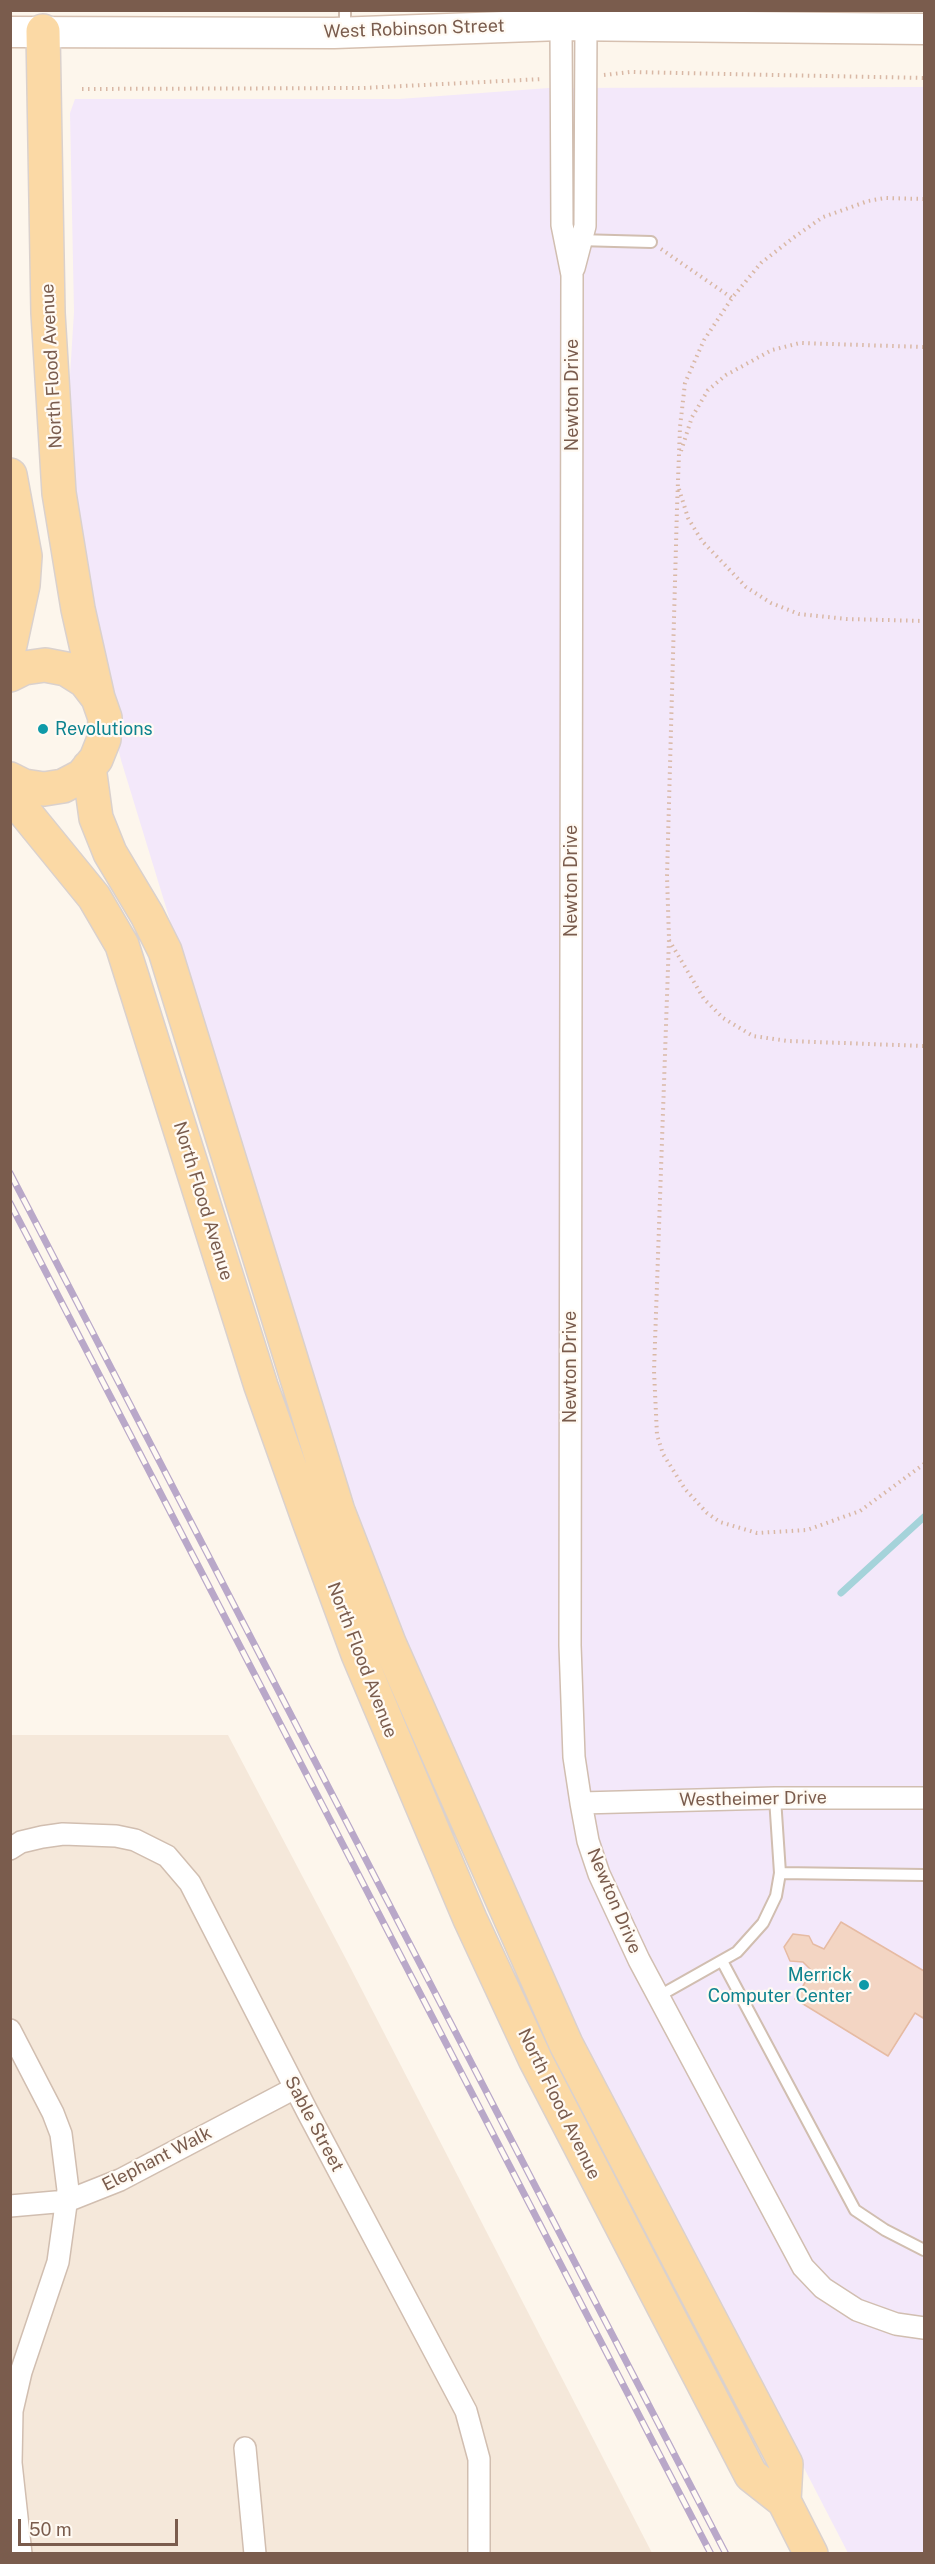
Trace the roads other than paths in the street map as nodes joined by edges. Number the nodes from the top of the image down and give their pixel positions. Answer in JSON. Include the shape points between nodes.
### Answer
{"nodes":[{"id":1,"x":345,"y":21,"type":"edge"},
{"id":2,"x":574,"y":25,"type":"junction"},
{"id":3,"x":924,"y":28,"type":"edge"},
{"id":4,"x":43,"y":31,"type":"junction"},
{"id":5,"x":10,"y":32,"type":"edge"},
{"id":6,"x":573,"y":240,"type":"junction"},
{"id":7,"x":651,"y":242,"type":"road end"},
{"id":8,"x":10,"y":475,"type":"edge"},
{"id":9,"x":10,"y":645,"type":"edge"},
{"id":10,"x":10,"y":675,"type":"edge"},
{"id":11,"x":98,"y":698,"type":"junction"},
{"id":12,"x":89,"y":767,"type":"junction"},
{"id":13,"x":10,"y":779,"type":"edge"},
{"id":14,"x":10,"y":790,"type":"edge"},
{"id":15,"x":775,"y":1798,"type":"junction"},
{"id":16,"x":924,"y":1798,"type":"edge"},
{"id":17,"x":581,"y":1803,"type":"junction"},
{"id":18,"x":10,"y":1849,"type":"edge"},
{"id":19,"x":780,"y":1873,"type":"junction"},
{"id":20,"x":924,"y":1875,"type":"edge"},
{"id":21,"x":722,"y":1961,"type":"junction"},
{"id":22,"x":659,"y":1996,"type":"junction"},
{"id":23,"x":10,"y":2030,"type":"edge"},
{"id":24,"x":295,"y":2088,"type":"junction"},
{"id":25,"x":67,"y":2201,"type":"junction"},
{"id":26,"x":10,"y":2206,"type":"edge"},
{"id":27,"x":924,"y":2250,"type":"edge"},
{"id":28,"x":924,"y":2328,"type":"edge"},
{"id":29,"x":11,"y":2434,"type":"edge"},
{"id":30,"x":245,"y":2448,"type":"dead end"},
{"id":31,"x":784,"y":2501,"type":"junction"},
{"id":32,"x":807,"y":2552,"type":"edge"},
{"id":33,"x":21,"y":2553,"type":"edge"},
{"id":34,"x":255,"y":2553,"type":"edge"},
{"id":35,"x":479,"y":2553,"type":"edge"}],
"edges":[{"from":1,"to":2,"type":"main road","name":"West Robinson Street"},
{"from":1,"to":4,"type":"main road","name":"West Robinson Street"},
{"from":2,"to":3,"type":"main road","name":"West Robinson Street"},
{"from":2,"to":6,"type":"street","name":"Newton Drive","via":[[562,78],[562,225]]},
{"from":2,"to":6,"type":"street","name":"Newton Drive","via":[[586,77],[585,226]]},
{"from":4,"to":5,"type":"main road","name":"West Robinson Street"},
{"from":4,"to":11,"type":"main road","name":"North Flood Avenue","via":[[48,302],[58,493]]},
{"from":6,"to":7,"type":"lane"},
{"from":6,"to":17,"type":"street","name":"Newton Drive","via":[[570,1636],[574,1757]]},
{"from":8,"to":9,"type":"main road","via":[[24,556],[23,585]]},
{"from":10,"to":11,"type":"main road","via":[[45,665],[66,669],[85,681]]},
{"from":11,"to":12,"type":"main road","name":"North Flood Avenue","via":[[105,718],[104,740]]},
{"from":12,"to":13,"type":"main road","via":[[82,776],[63,786],[44,789]]},
{"from":12,"to":31,"type":"main road","name":"North Flood Avenue","via":[[96,818],[110,853],[165,951],[338,1511],[389,1643],[566,2044],[786,2464]]},
{"from":14,"to":31,"type":"main road","name":"North Flood Avenue","via":[[94,897],[122,945],[261,1386],[309,1521],[357,1654],[470,1918],[535,2059],[751,2475]]},
{"from":15,"to":16,"type":"street","name":"Westheimer Drive"},
{"from":15,"to":17,"type":"street","name":"Westheimer Drive"},
{"from":15,"to":19,"type":"lane"},
{"from":17,"to":22,"type":"street","name":"Newton Drive","via":[[599,1874]]},
{"from":18,"to":24,"type":"street","name":"Sable Street","via":[[42,1837],[93,1834],[135,1840],[167,1856],[190,1883]]},
{"from":19,"to":20,"type":"lane"},
{"from":19,"to":21,"type":"lane","via":[[776,1896],[763,1923],[737,1952]]},
{"from":21,"to":22,"type":"lane"},
{"from":21,"to":27,"type":"lane","via":[[855,2210]]},
{"from":22,"to":28,"type":"street","name":"Newton Drive","via":[[803,2267],[823,2288],[857,2310],[896,2324]]},
{"from":23,"to":25,"type":"street","via":[[61,2134]]},
{"from":24,"to":25,"type":"street","name":"Elephant Walk","via":[[120,2180]]},
{"from":24,"to":35,"type":"street","name":"Sable Street","via":[[466,2410],[479,2459]]},
{"from":25,"to":26,"type":"street","name":"Elephant Walk"},
{"from":25,"to":29,"type":"street","via":[[58,2262],[21,2372]]},
{"from":29,"to":33,"type":"street"},
{"from":30,"to":34,"type":"street"},
{"from":31,"to":32,"type":"main road","name":"North Flood Avenue"}]}
